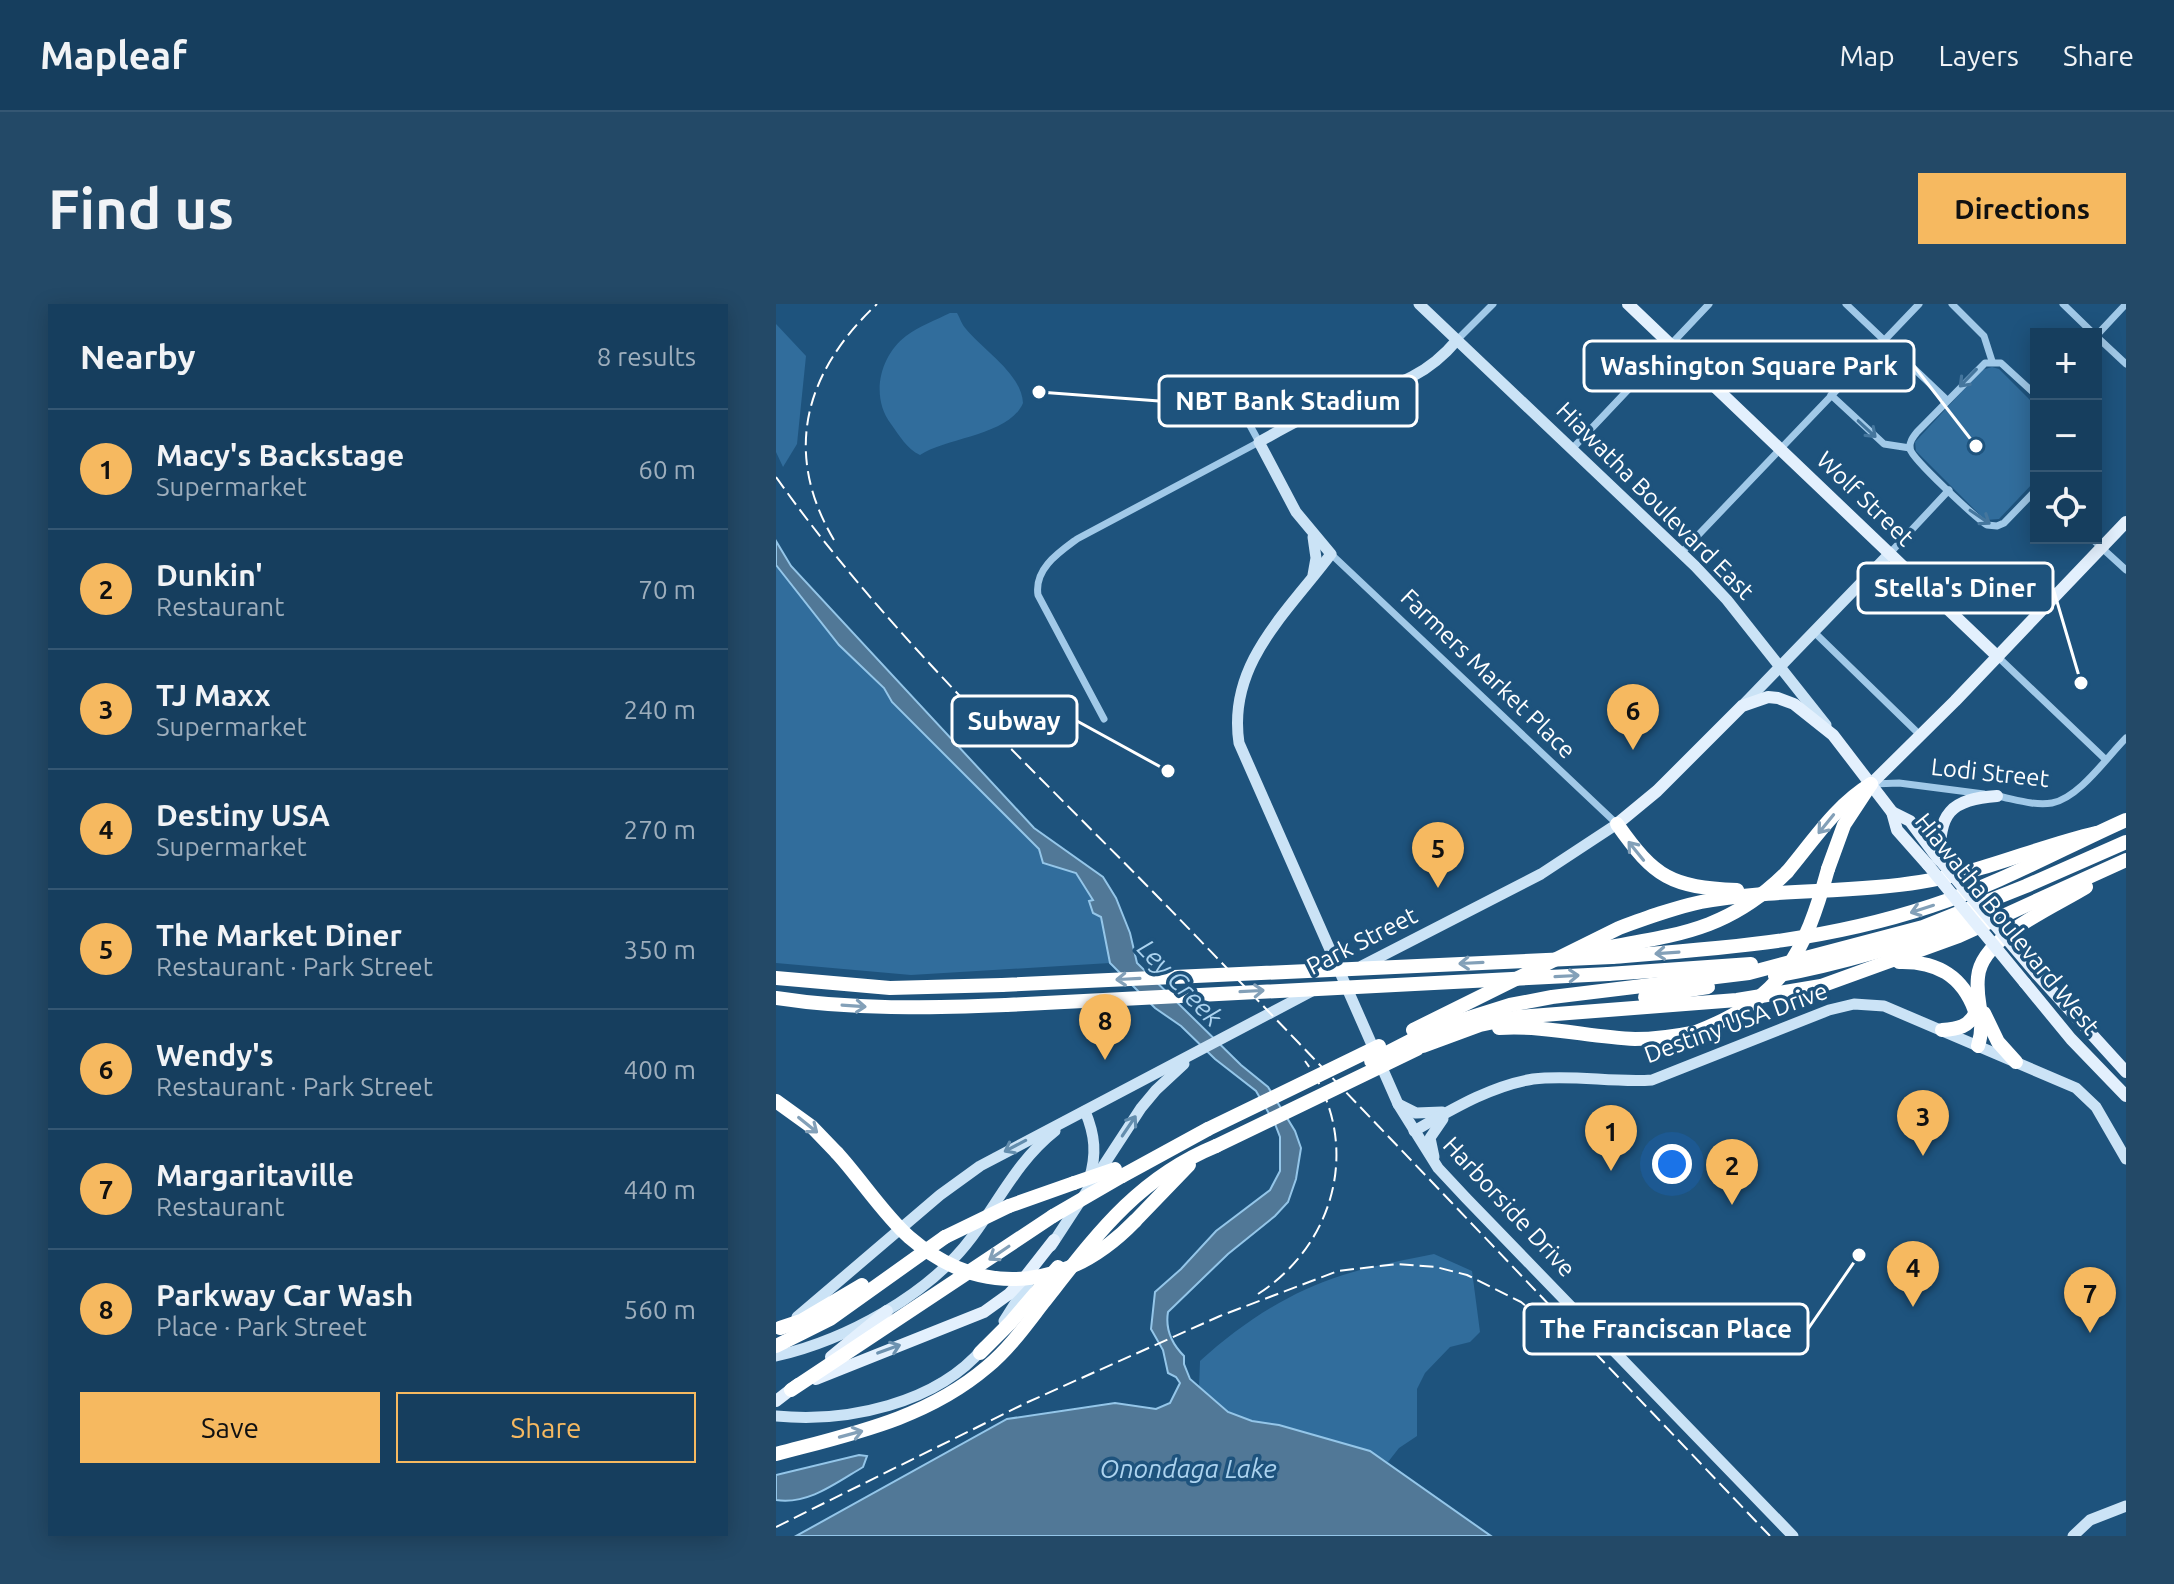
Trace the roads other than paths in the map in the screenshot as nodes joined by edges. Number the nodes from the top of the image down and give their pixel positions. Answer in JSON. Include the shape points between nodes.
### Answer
{"nodes":[{"id":1,"x":1419,"y":304,"type":"edge"},
{"id":2,"x":1493,"y":304,"type":"edge"},
{"id":3,"x":1628,"y":304,"type":"edge"},
{"id":4,"x":1709,"y":304,"type":"edge"},
{"id":5,"x":1846,"y":304,"type":"edge"},
{"id":6,"x":1919,"y":304,"type":"edge"},
{"id":7,"x":1952,"y":304,"type":"edge"},
{"id":8,"x":2063,"y":304,"type":"edge"},
{"id":9,"x":2126,"y":304,"type":"edge"},
{"id":10,"x":2088,"y":328,"type":"edge"},
{"id":11,"x":2102,"y":328,"type":"edge"},
{"id":12,"x":1457,"y":340,"type":"junction"},
{"id":13,"x":1884,"y":340,"type":"junction"},
{"id":14,"x":2102,"y":342,"type":"edge"},
{"id":15,"x":1670,"y":344,"type":"junction"},
{"id":16,"x":1992,"y":361,"type":"junction"},
{"id":17,"x":2126,"y":364,"type":"edge"},
{"id":18,"x":1228,"y":385,"type":"dead end"},
{"id":19,"x":2030,"y":389,"type":"edge"},
{"id":20,"x":1831,"y":395,"type":"junction"},
{"id":21,"x":1947,"y":400,"type":"junction"},
{"id":22,"x":1259,"y":442,"type":"junction"},
{"id":23,"x":1779,"y":448,"type":"junction"},
{"id":24,"x":1910,"y":448,"type":"junction"},
{"id":25,"x":1572,"y":449,"type":"junction"},
{"id":26,"x":1949,"y":490,"type":"junction"},
{"id":27,"x":2030,"y":496,"type":"edge"},
{"id":28,"x":2126,"y":522,"type":"edge"},
{"id":29,"x":1312,"y":532,"type":"junction"},
{"id":30,"x":2098,"y":544,"type":"edge"},
{"id":31,"x":2102,"y":547,"type":"junction"},
{"id":32,"x":1681,"y":553,"type":"junction"},
{"id":33,"x":1890,"y":553,"type":"junction"},
{"id":34,"x":1331,"y":554,"type":"junction"},
{"id":35,"x":2126,"y":570,"type":"edge"},
{"id":36,"x":1312,"y":579,"type":"junction"},
{"id":37,"x":1812,"y":631,"type":"junction"},
{"id":38,"x":1998,"y":657,"type":"junction"},
{"id":39,"x":1779,"y":665,"type":"junction"},
{"id":40,"x":1742,"y":706,"type":"junction"},
{"id":41,"x":1104,"y":719,"type":"dead end"},
{"id":42,"x":1833,"y":735,"type":"junction"},
{"id":43,"x":1920,"y":735,"type":"junction"},
{"id":44,"x":2126,"y":738,"type":"edge"},
{"id":45,"x":2105,"y":759,"type":"junction"},
{"id":46,"x":1871,"y":784,"type":"junction"},
{"id":47,"x":1997,"y":796,"type":"junction"},
{"id":48,"x":2126,"y":820,"type":"edge"},
{"id":49,"x":1617,"y":824,"type":"junction"},
{"id":50,"x":2096,"y":833,"type":"junction"},
{"id":51,"x":2126,"y":842,"type":"edge"},
{"id":52,"x":2126,"y":861,"type":"edge"},
{"id":53,"x":1934,"y":863,"type":"junction"},
{"id":54,"x":2071,"y":866,"type":"junction"},
{"id":55,"x":1797,"y":893,"type":"junction"},
{"id":56,"x":1858,"y":945,"type":"junction"},
{"id":57,"x":1549,"y":959,"type":"junction"},
{"id":58,"x":1879,"y":965,"type":"junction"},
{"id":59,"x":1342,"y":976,"type":"junction"},
{"id":60,"x":776,"y":978,"type":"edge"},
{"id":61,"x":776,"y":998,"type":"edge"},
{"id":62,"x":1978,"y":1009,"type":"junction"},
{"id":63,"x":1554,"y":1013,"type":"junction"},
{"id":64,"x":1942,"y":1030,"type":"junction"},
{"id":65,"x":1455,"y":1033,"type":"junction"},
{"id":66,"x":1413,"y":1040,"type":"junction"},
{"id":67,"x":1975,"y":1044,"type":"junction"},
{"id":68,"x":1200,"y":1050,"type":"junction"},
{"id":69,"x":2016,"y":1062,"type":"junction"},
{"id":70,"x":2126,"y":1072,"type":"edge"},
{"id":71,"x":2126,"y":1096,"type":"edge"},
{"id":72,"x":776,"y":1101,"type":"edge"},
{"id":73,"x":1398,"y":1104,"type":"junction"},
{"id":74,"x":1085,"y":1111,"type":"junction"},
{"id":75,"x":1451,"y":1111,"type":"junction"},
{"id":76,"x":1414,"y":1131,"type":"junction"},
{"id":77,"x":1212,"y":1138,"type":"junction"},
{"id":78,"x":2126,"y":1159,"type":"edge"},
{"id":79,"x":1438,"y":1168,"type":"junction"},
{"id":80,"x":1118,"y":1172,"type":"junction"},
{"id":81,"x":1080,"y":1187,"type":"junction"},
{"id":82,"x":945,"y":1237,"type":"junction"},
{"id":83,"x":1054,"y":1240,"type":"junction"},
{"id":84,"x":887,"y":1311,"type":"junction"},
{"id":85,"x":778,"y":1329,"type":"edge"},
{"id":86,"x":776,"y":1346,"type":"edge"},
{"id":87,"x":980,"y":1353,"type":"junction"},
{"id":88,"x":776,"y":1356,"type":"edge"},
{"id":89,"x":791,"y":1390,"type":"junction"},
{"id":90,"x":776,"y":1401,"type":"edge"},
{"id":91,"x":776,"y":1416,"type":"edge"},
{"id":92,"x":776,"y":1454,"type":"edge"},
{"id":93,"x":2126,"y":1506,"type":"edge"},
{"id":94,"x":1793,"y":1536,"type":"edge"},
{"id":95,"x":2073,"y":1536,"type":"edge"}],
"edges":[{"from":1,"to":12,"type":"street","name":"Hiawatha Boulevard East"},
{"from":2,"to":12,"type":"street"},
{"from":3,"to":15,"type":"main road","name":"Wolf Street"},
{"from":4,"to":15,"type":"street"},
{"from":5,"to":13,"type":"street"},
{"from":6,"to":13,"type":"street"},
{"from":7,"to":16,"type":"street","via":[[1984,336]]},
{"from":8,"to":10,"type":"street"},
{"from":9,"to":11,"type":"street"},
{"from":12,"to":22,"type":"street","via":[[1411,380],[1321,410]]},
{"from":12,"to":25,"type":"street","name":"Hiawatha Boulevard East"},
{"from":13,"to":20,"type":"street"},
{"from":13,"to":21,"type":"street"},
{"from":14,"to":17,"type":"street"},
{"from":15,"to":23,"type":"main road","name":"Wolf Street"},
{"from":15,"to":25,"type":"street"},
{"from":16,"to":19,"type":"street"},
{"from":16,"to":21,"type":"street","one_way":true,"via":[[1980,366]]},
{"from":18,"to":22,"type":"street"},
{"from":20,"to":23,"type":"street"},
{"from":20,"to":24,"type":"street","one_way":true,"via":[[1884,444]]},
{"from":21,"to":24,"type":"street","via":[[1917,432]]},
{"from":22,"to":29,"type":"street"},
{"from":22,"to":41,"type":"street","via":[[1077,539],[1040,575],[1038,595]]},
{"from":23,"to":32,"type":"street"},
{"from":23,"to":33,"type":"main road","name":"Wolf Street"},
{"from":24,"to":26,"type":"street"},
{"from":25,"to":32,"type":"street","name":"Hiawatha Boulevard East"},
{"from":26,"to":27,"type":"street","one_way":true,"via":[[1983,523],[1997,526]]},
{"from":26,"to":33,"type":"street","name":"Park Street"},
{"from":28,"to":31,"type":"main road"},
{"from":29,"to":34,"type":"street"},
{"from":29,"to":36,"type":"street"},
{"from":30,"to":31,"type":"street"},
{"from":31,"to":35,"type":"street"},
{"from":31,"to":38,"type":"main road"},
{"from":32,"to":39,"type":"street","name":"Hiawatha Boulevard East"},
{"from":33,"to":37,"type":"street","name":"Park Street"},
{"from":33,"to":38,"type":"main road","name":"Wolf Street"},
{"from":34,"to":36,"type":"street","name":"Harborside Drive"},
{"from":34,"to":49,"type":"street","name":"Farmers Market Place"},
{"from":36,"to":59,"type":"street","name":"Harborside Drive","via":[[1250,664],[1240,688],[1236,722],[1243,755]]},
{"from":37,"to":39,"type":"street","name":"Park Street"},
{"from":37,"to":43,"type":"street"},
{"from":38,"to":43,"type":"main road"},
{"from":38,"to":45,"type":"street","name":"Wolf Street"},
{"from":39,"to":40,"type":"street","name":"Park Street"},
{"from":39,"to":42,"type":"street","name":"Hiawatha Boulevard East"},
{"from":40,"to":42,"type":"main road","via":[[1768,697],[1786,700]]},
{"from":40,"to":49,"type":"main road","name":"Park Street"},
{"from":42,"to":46,"type":"main road","name":"Hiawatha Boulevard East"},
{"from":43,"to":46,"type":"main road"},
{"from":44,"to":45,"type":"street","name":"Lodi Street"},
{"from":45,"to":47,"type":"street","name":"Lodi Street","via":[[2064,799],[2040,803]]},
{"from":46,"to":47,"type":"street","name":"Lodi Street"},
{"from":46,"to":53,"type":"main road","name":"Hiawatha Boulevard West","via":[[1892,812],[1910,821]]},
{"from":46,"to":57,"type":"highway","one_way":true,"bridge":true,"via":[[1853,795],[1787,872],[1746,908],[1679,934]]},
{"from":46,"to":65,"type":"highway","bridge":true,"via":[[1844,825],[1814,919],[1789,966],[1754,1002],[1720,1023],[1665,1038],[1514,1027]]},
{"from":47,"to":53,"type":"main road","via":[[1965,800],[1946,817]]},
{"from":48,"to":50,"type":"highway"},
{"from":55,"to":49,"type":"highway","one_way":true,"via":[[1681,883],[1648,864]]},
{"from":49,"to":59,"type":"street","name":"Park Street","via":[[1541,874]]},
{"from":50,"to":55,"type":"highway","via":[[1923,882]]},
{"from":50,"to":57,"type":"highway","one_way":true,"bridge":true,"via":[[1964,893],[1867,925],[1765,945]]},
{"from":51,"to":54,"type":"highway"},
{"from":52,"to":58,"type":"highway","via":[[1959,936]]},
{"from":52,"to":62,"type":"highway","via":[[1994,945],[1978,971]]},
{"from":53,"to":70,"type":"main road","name":"Hiawatha Boulevard West","bridge":true},
{"from":53,"to":71,"type":"main road","name":"Hiawatha Boulevard West","bridge":true,"via":[[2071,1039]]},
{"from":54,"to":56,"type":"highway","via":[[1923,927]]},
{"from":54,"to":63,"type":"highway","via":[[2008,905],[1862,957]]},
{"from":55,"to":66,"type":"highway","via":[[1713,900],[1652,915]]},
{"from":61,"to":56,"type":"highway","one_way":true,"bridge":true,"via":[[900,1008],[1006,1005],[1608,974],[1763,963]]},
{"from":56,"to":66,"type":"highway","via":[[1749,973],[1510,1005]]},
{"from":57,"to":60,"type":"highway","one_way":true,"bridge":true,"via":[[890,988]]},
{"from":58,"to":62,"type":"highway","via":[[1937,966],[1962,984]]},
{"from":58,"to":63,"type":"highway","via":[[1821,986],[1775,995]]},
{"from":59,"to":68,"type":"street","name":"Park Street"},
{"from":59,"to":73,"type":"street","name":"Harborside Drive"},
{"from":62,"to":64,"type":"highway","via":[[1967,1025]]},
{"from":62,"to":67,"type":"highway"},
{"from":62,"to":69,"type":"highway"},
{"from":63,"to":65,"type":"highway"},
{"from":64,"to":67,"type":"street","name":"Destiny USA Drive"},
{"from":64,"to":75,"type":"street","name":"Destiny USA Drive","via":[[1884,1006],[1854,1004],[1654,1080],[1536,1079],[1493,1090]]},
{"from":65,"to":66,"type":"highway"},
{"from":66,"to":77,"type":"highway","bridge":true},
{"from":67,"to":69,"type":"street","name":"Destiny USA Drive"},
{"from":68,"to":74,"type":"street","name":"Park Street"},
{"from":81,"to":68,"type":"street","one_way":true,"via":[[1156,1090]]},
{"from":69,"to":78,"type":"street","name":"Destiny USA Drive","via":[[2087,1096]]},
{"from":72,"to":77,"type":"highway","one_way":true,"bridge":true,"via":[[812,1127],[909,1236],[950,1264],[990,1277],[1023,1279],[1071,1269],[1112,1244]]},
{"from":73,"to":75,"type":"street","via":[[1425,1114]]},
{"from":73,"to":76,"type":"street","name":"Harborside Drive"},
{"from":74,"to":81,"type":"street","via":[[1095,1151]]},
{"from":74,"to":84,"type":"street","via":[[1027,1157],[954,1260]]},
{"from":74,"to":85,"type":"street","name":"Park Street","one_way":true,"via":[[980,1166]]},
{"from":75,"to":76,"type":"street","name":"Destiny USA Drive"},
{"from":75,"to":79,"type":"street","via":[[1430,1138]]},
{"from":76,"to":79,"type":"street","name":"Harborside Drive"},
{"from":77,"to":80,"type":"highway","via":[[1185,1142]]},
{"from":77,"to":87,"type":"highway","via":[[1132,1186]]},
{"from":92,"to":77,"type":"highway","one_way":true,"via":[[905,1417],[965,1385],[1009,1345],[1121,1207]]},
{"from":79,"to":94,"type":"street","name":"Harborside Drive"},
{"from":80,"to":81,"type":"highway","bridge":true},
{"from":80,"to":89,"type":"highway","one_way":true,"bridge":true},
{"from":81,"to":82,"type":"highway","bridge":true,"via":[[1009,1206]]},
{"from":81,"to":83,"type":"street"},
{"from":82,"to":85,"type":"highway","via":[[801,1321]]},
{"from":82,"to":86,"type":"highway","via":[[830,1319]]},
{"from":83,"to":87,"type":"street"},
{"from":89,"to":83,"type":"main road","one_way":true,"via":[[984,1312],[1017,1286]]},
{"from":84,"to":88,"type":"street"},
{"from":84,"to":89,"type":"main road"},
{"from":87,"to":91,"type":"street","via":[[936,1385],[897,1403],[834,1417]]},
{"from":89,"to":90,"type":"main road"},
{"from":93,"to":95,"type":"street","via":[[2090,1520]]}]}
